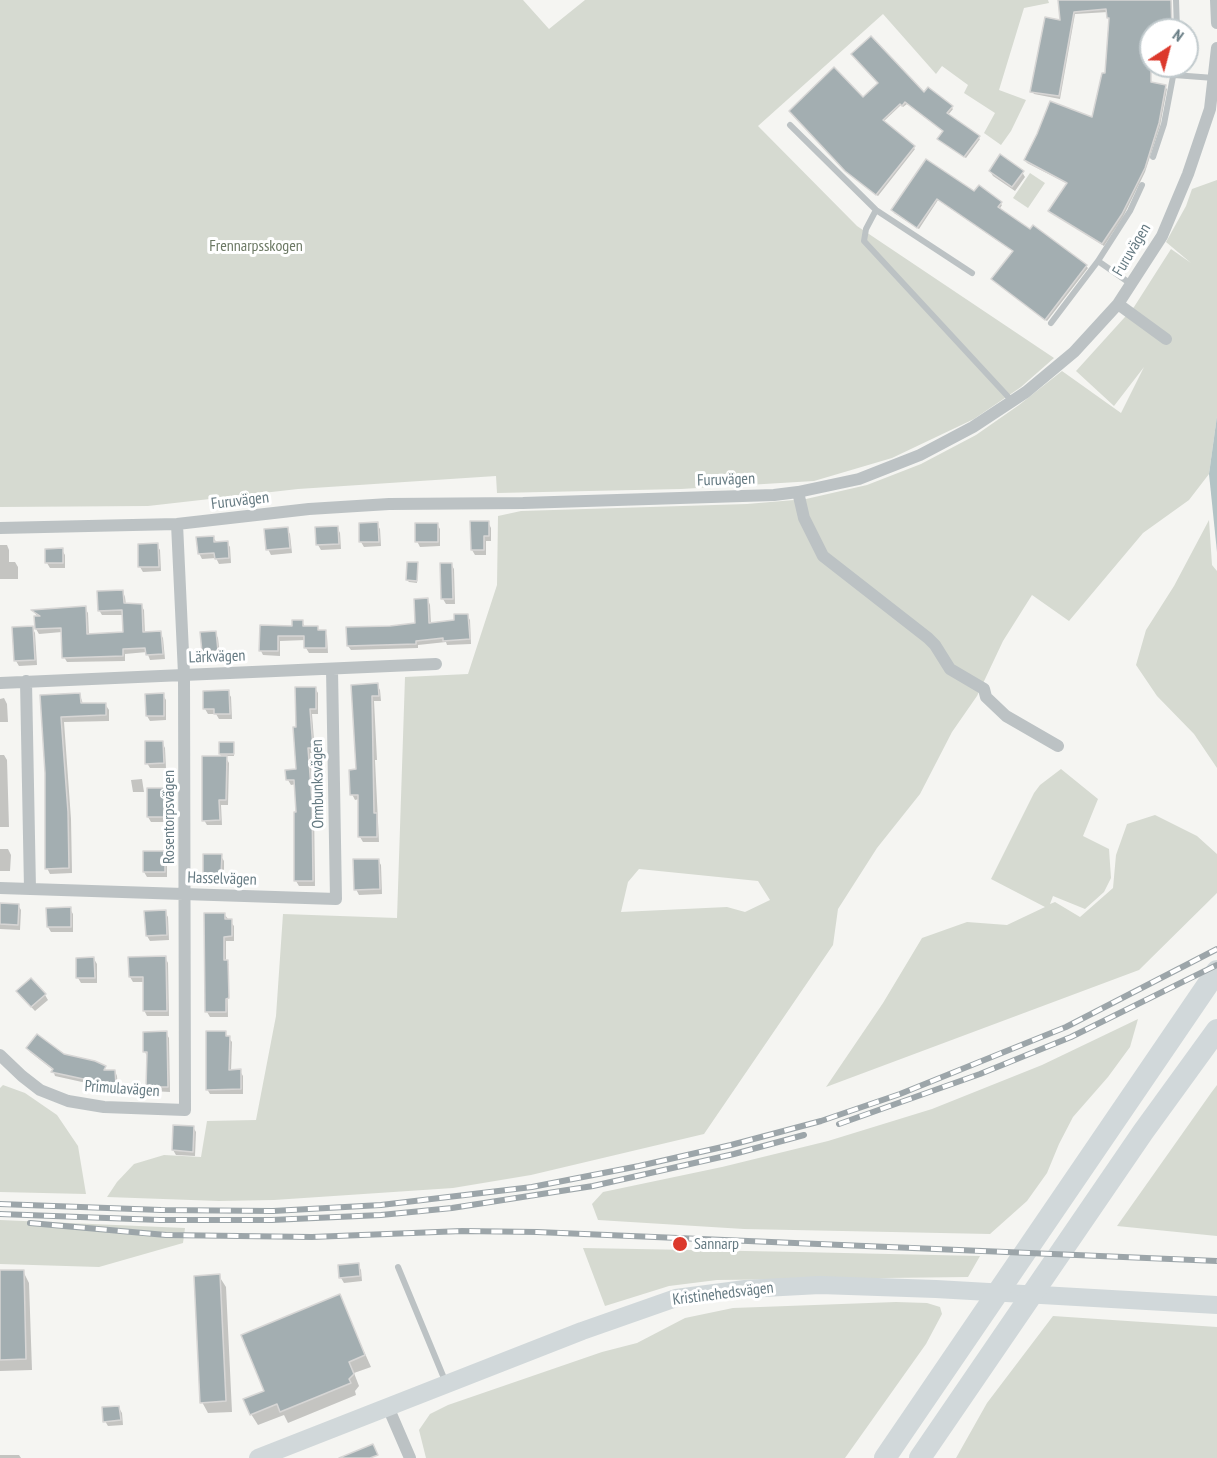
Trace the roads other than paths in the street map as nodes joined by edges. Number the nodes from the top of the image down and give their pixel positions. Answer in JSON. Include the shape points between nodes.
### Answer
{"nodes":[{"id":1,"x":1176,"y":0,"type":"edge"},
{"id":2,"x":1216,"y":0,"type":"edge"},
{"id":3,"x":1177,"y":18,"type":"edge"},
{"id":4,"x":1217,"y":23,"type":"edge"},
{"id":5,"x":1217,"y":48,"type":"edge"},
{"id":6,"x":1199,"y":77,"type":"edge"},
{"id":7,"x":1173,"y":78,"type":"edge"},
{"id":8,"x":1214,"y":78,"type":"junction"},
{"id":9,"x":790,"y":125,"type":"dead end"},
{"id":10,"x":1153,"y":157,"type":"dead end"},
{"id":11,"x":1142,"y":186,"type":"dead end"},
{"id":12,"x":876,"y":210,"type":"junction"},
{"id":13,"x":1098,"y":261,"type":"junction"},
{"id":14,"x":972,"y":273,"type":"dead end"},
{"id":15,"x":1131,"y":284,"type":"junction"},
{"id":16,"x":1118,"y":304,"type":"junction"},
{"id":17,"x":1051,"y":323,"type":"dead end"},
{"id":18,"x":1166,"y":339,"type":"dead end"},
{"id":19,"x":1012,"y":402,"type":"junction"},
{"id":20,"x":798,"y":492,"type":"junction"},
{"id":21,"x":177,"y":525,"type":"junction"},
{"id":22,"x":0,"y":528,"type":"edge"},
{"id":23,"x":436,"y":664,"type":"dead end"},
{"id":24,"x":332,"y":669,"type":"junction"},
{"id":25,"x":184,"y":674,"type":"junction"},
{"id":26,"x":26,"y":681,"type":"junction"},
{"id":27,"x":0,"y":683,"type":"edge"},
{"id":28,"x":1058,"y":746,"type":"dead end"},
{"id":29,"x":0,"y":888,"type":"edge"},
{"id":30,"x":30,"y":889,"type":"junction"},
{"id":31,"x":186,"y":895,"type":"junction"},
{"id":32,"x":336,"y":899,"type":"joint"},
{"id":33,"x":1217,"y":971,"type":"edge"},
{"id":34,"x":1217,"y":1030,"type":"edge"},
{"id":35,"x":0,"y":1054,"type":"edge"},
{"id":36,"x":185,"y":1110,"type":"joint"},
{"id":37,"x":398,"y":1267,"type":"dead end"},
{"id":38,"x":1217,"y":1305,"type":"edge"},
{"id":39,"x":446,"y":1383,"type":"junction"},
{"id":40,"x":388,"y":1407,"type":"junction"},
{"id":41,"x":258,"y":1458,"type":"edge"},
{"id":42,"x":410,"y":1458,"type":"edge"},
{"id":43,"x":885,"y":1458,"type":"edge"},
{"id":44,"x":920,"y":1458,"type":"edge"}],
"edges":[{"from":1,"to":3,"type":"lane"},
{"from":2,"to":4,"type":"street"},
{"from":5,"to":8,"type":"street","name":"Furuvägen"},
{"from":6,"to":8,"type":"lane"},
{"from":7,"to":10,"type":"lane"},
{"from":8,"to":15,"type":"street","name":"Furuvägen","via":[[1210,110],[1188,174],[1162,236]]},
{"from":9,"to":12,"type":"lane"},
{"from":11,"to":13,"type":"lane"},
{"from":12,"to":14,"type":"lane"},
{"from":12,"to":19,"type":"lane","via":[[864,241]]},
{"from":13,"to":15,"type":"lane"},
{"from":13,"to":17,"type":"lane"},
{"from":15,"to":16,"type":"street","name":"Furuvägen"},
{"from":16,"to":18,"type":"street"},
{"from":16,"to":19,"type":"street","name":"Furuvägen","via":[[1074,352]]},
{"from":19,"to":20,"type":"street","name":"Furuvägen","via":[[920,455],[859,479]]},
{"from":20,"to":21,"type":"street","name":"Furuvägen","via":[[378,505]]},
{"from":20,"to":28,"type":"street","via":[[804,518],[823,556],[928,638],[950,669],[984,689],[986,698],[1006,716]]},
{"from":21,"to":22,"type":"street","name":"Furuvägen"},
{"from":21,"to":25,"type":"street","name":"Rosentorpsvägen"},
{"from":23,"to":24,"type":"street","name":"Lärkvägen"},
{"from":24,"to":25,"type":"street","name":"Lärkvägen"},
{"from":24,"to":32,"type":"street","name":"Ormbunksvägen"},
{"from":25,"to":26,"type":"street","name":"Lärkvägen"},
{"from":25,"to":31,"type":"street","name":"Rosentorpsvägen"},
{"from":26,"to":27,"type":"street","name":"Lärkvägen"},
{"from":26,"to":30,"type":"street"},
{"from":29,"to":30,"type":"street","name":"Hasselvägen"},
{"from":30,"to":31,"type":"street","name":"Hasselvägen"},
{"from":31,"to":32,"type":"street","name":"Hasselvägen"},
{"from":31,"to":36,"type":"street","name":"Rosentorpsvägen"},
{"from":33,"to":43,"type":"highway"},
{"from":34,"to":44,"type":"highway"},
{"from":35,"to":36,"type":"street","name":"Primulavägen","via":[[40,1090],[68,1101],[104,1107]]},
{"from":37,"to":39,"type":"lane"},
{"from":38,"to":39,"type":"street","name":"Kristinehedsvägen","via":[[820,1285],[745,1289],[676,1298]]},
{"from":39,"to":40,"type":"street","name":"Kristinehedsvägen"},
{"from":40,"to":41,"type":"street","name":"Kristinehedsvägen"},
{"from":40,"to":42,"type":"street"}]}
